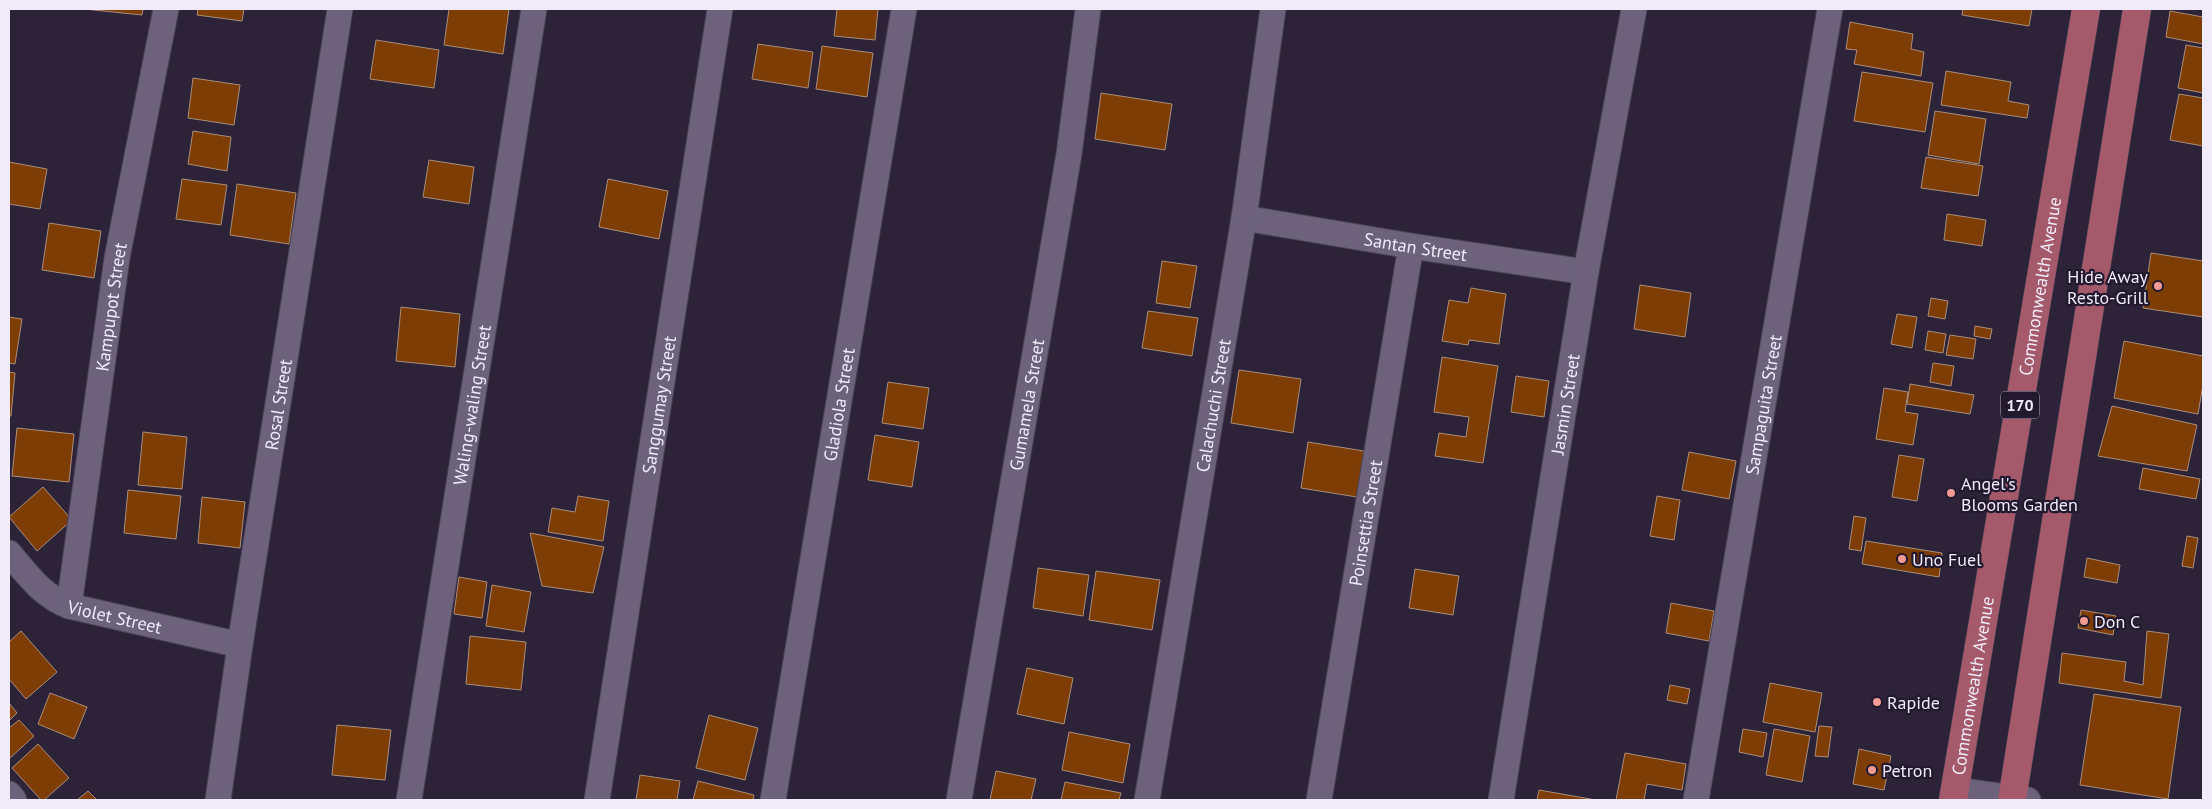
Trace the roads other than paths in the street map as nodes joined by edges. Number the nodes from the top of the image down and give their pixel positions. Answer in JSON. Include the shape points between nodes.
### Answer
{"nodes":[{"id":1,"x":166,"y":9,"type":"edge"},
{"id":2,"x":340,"y":9,"type":"edge"},
{"id":3,"x":534,"y":9,"type":"edge"},
{"id":4,"x":720,"y":9,"type":"edge"},
{"id":5,"x":904,"y":9,"type":"edge"},
{"id":6,"x":1088,"y":9,"type":"edge"},
{"id":7,"x":1273,"y":9,"type":"edge"},
{"id":8,"x":1634,"y":9,"type":"edge"},
{"id":9,"x":1830,"y":9,"type":"edge"},
{"id":10,"x":2086,"y":9,"type":"edge"},
{"id":11,"x":2137,"y":9,"type":"edge"},
{"id":12,"x":1244,"y":218,"type":"junction"},
{"id":13,"x":1411,"y":246,"type":"junction"},
{"id":14,"x":1586,"y":272,"type":"junction"},
{"id":15,"x":9,"y":553,"type":"edge"},
{"id":16,"x":69,"y":606,"type":"junction"},
{"id":17,"x":240,"y":645,"type":"junction"},
{"id":18,"x":9,"y":794,"type":"edge"},
{"id":19,"x":1954,"y":795,"type":"edge"},
{"id":20,"x":14,"y":800,"type":"edge"},
{"id":21,"x":218,"y":800,"type":"edge"},
{"id":22,"x":409,"y":800,"type":"edge"},
{"id":23,"x":597,"y":800,"type":"edge"},
{"id":24,"x":773,"y":800,"type":"edge"},
{"id":25,"x":959,"y":800,"type":"edge"},
{"id":26,"x":1147,"y":800,"type":"edge"},
{"id":27,"x":1319,"y":800,"type":"edge"},
{"id":28,"x":1501,"y":800,"type":"edge"},
{"id":29,"x":1696,"y":800,"type":"edge"},
{"id":30,"x":2018,"y":800,"type":"edge"}],
"edges":[{"from":1,"to":16,"type":"street","name":"Kampupot Street","via":[[117,258]]},
{"from":2,"to":17,"type":"street","name":"Rosal Street"},
{"from":3,"to":22,"type":"street","name":"Waling-waling Street"},
{"from":4,"to":23,"type":"street","name":"Sanggumay Street"},
{"from":5,"to":24,"type":"street","name":"Gladiola Street"},
{"from":6,"to":25,"type":"street","name":"Gumamela Street","via":[[1069,154]]},
{"from":7,"to":12,"type":"street","name":"Calachuchi Street"},
{"from":8,"to":14,"type":"street","name":"Jasmin Street"},
{"from":9,"to":29,"type":"street","name":"Sampaguita Street"},
{"from":10,"to":19,"type":"main road","name":"Commonwealth Avenue","number":"170"},
{"from":11,"to":30,"type":"main road"},
{"from":12,"to":13,"type":"street","name":"Santan Street"},
{"from":12,"to":26,"type":"street","name":"Calachuchi Street"},
{"from":13,"to":14,"type":"street","name":"Santan Street"},
{"from":13,"to":27,"type":"street","name":"Poinsettia Street"},
{"from":14,"to":28,"type":"street","name":"Jasmin Street"},
{"from":15,"to":16,"type":"street","name":"Violet Street","via":[[40,589],[53,600]]},
{"from":16,"to":17,"type":"street","name":"Violet Street"},
{"from":17,"to":21,"type":"street","name":"Rosal Street"},
{"from":18,"to":20,"type":"street"},
{"from":19,"to":30,"type":"street"}]}
